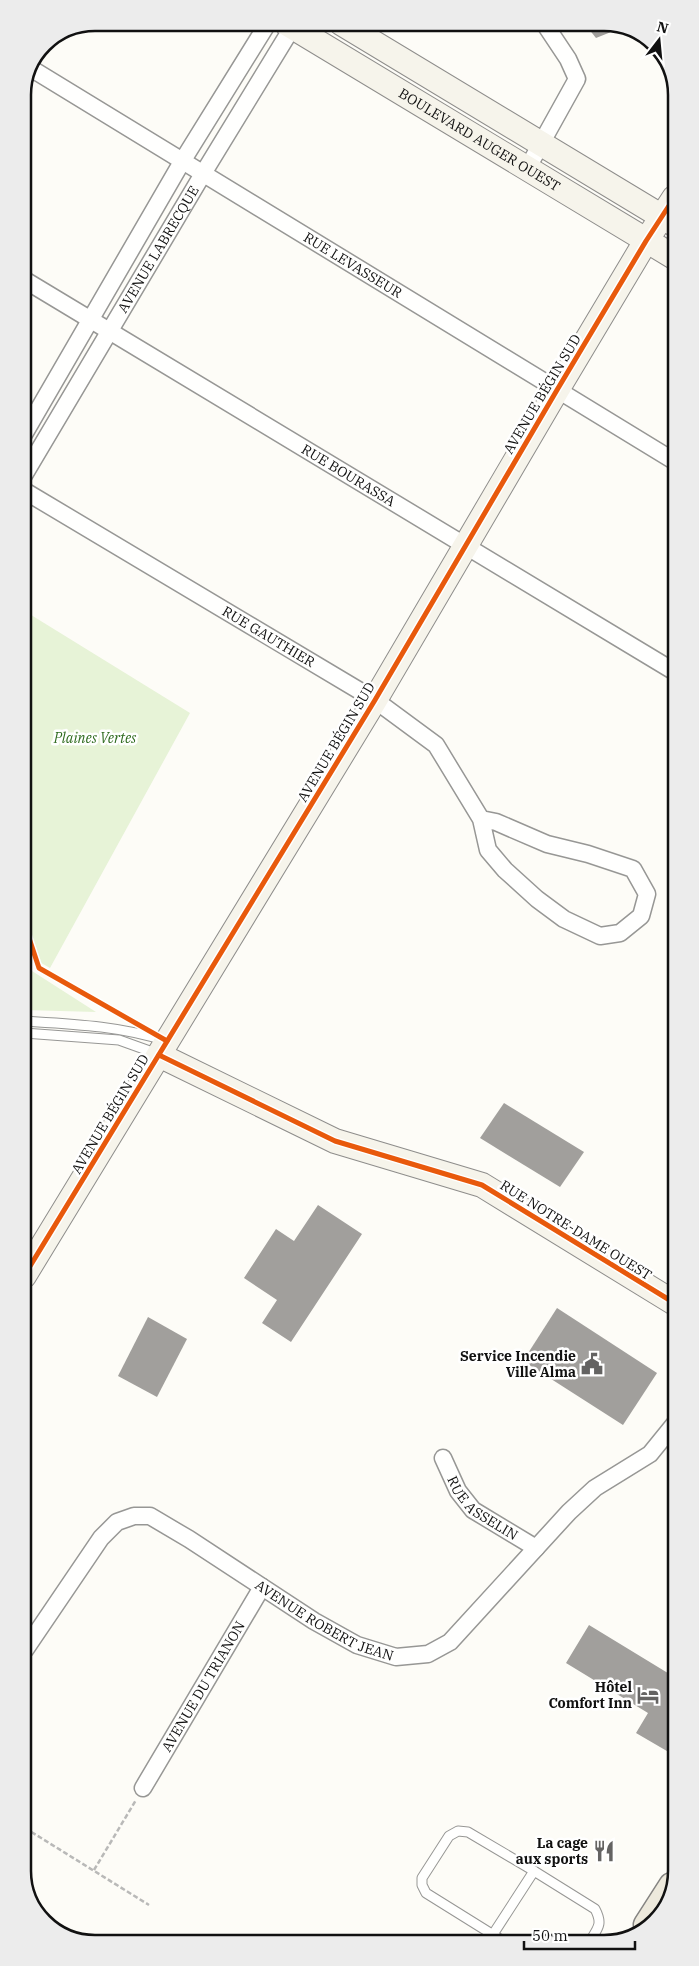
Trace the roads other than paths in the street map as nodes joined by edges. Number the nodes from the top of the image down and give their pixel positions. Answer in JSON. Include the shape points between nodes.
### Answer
{"nodes":[{"id":1,"x":262,"y":31,"type":"edge"},
{"id":2,"x":287,"y":31,"type":"edge"},
{"id":3,"x":302,"y":31,"type":"edge"},
{"id":4,"x":354,"y":31,"type":"edge"},
{"id":5,"x":549,"y":31,"type":"edge"},
{"id":6,"x":36,"y":71,"type":"edge"},
{"id":7,"x":541,"y":144,"type":"junction"},
{"id":8,"x":183,"y":160,"type":"junction"},
{"id":9,"x":527,"y":169,"type":"junction"},
{"id":10,"x":204,"y":172,"type":"junction"},
{"id":11,"x":668,"y":212,"type":"edge"},
{"id":12,"x":668,"y":215,"type":"edge"},
{"id":13,"x":646,"y":241,"type":"junction"},
{"id":14,"x":668,"y":254,"type":"edge"},
{"id":15,"x":31,"y":284,"type":"edge"},
{"id":16,"x":90,"y":320,"type":"junction"},
{"id":17,"x":109,"y":332,"type":"junction"},
{"id":18,"x":557,"y":390,"type":"junction"},
{"id":19,"x":31,"y":422,"type":"edge"},
{"id":20,"x":668,"y":457,"type":"edge"},
{"id":21,"x":31,"y":464,"type":"edge"},
{"id":22,"x":31,"y":495,"type":"edge"},
{"id":23,"x":465,"y":547,"type":"junction"},
{"id":24,"x":668,"y":668,"type":"edge"},
{"id":25,"x":375,"y":700,"type":"junction"},
{"id":26,"x":481,"y":818,"type":"junction"},
{"id":27,"x":31,"y":1021,"type":"edge"},
{"id":28,"x":31,"y":1034,"type":"edge"},
{"id":29,"x":163,"y":1048,"type":"junction"},
{"id":30,"x":31,"y":1265,"type":"edge"},
{"id":31,"x":668,"y":1294,"type":"edge"},
{"id":32,"x":668,"y":1432,"type":"edge"},
{"id":33,"x":443,"y":1458,"type":"dead end"},
{"id":34,"x":536,"y":1548,"type":"junction"},
{"id":35,"x":262,"y":1587,"type":"junction"},
{"id":36,"x":31,"y":1641,"type":"edge"},
{"id":37,"x":143,"y":1788,"type":"road end"},
{"id":38,"x":534,"y":1871,"type":"junction"},
{"id":39,"x":486,"y":1935,"type":"edge"},
{"id":40,"x":492,"y":1935,"type":"edge"},
{"id":41,"x":594,"y":1935,"type":"edge"}],
"edges":[{"from":1,"to":8,"type":"street","name":"AVENUE LABRECQUE"},
{"from":2,"to":10,"type":"street","name":"AVENUE LABRECQUE"},
{"from":3,"to":9,"type":"street","name":"BOULEVARD AUGER OUEST"},
{"from":4,"to":7,"type":"street","name":"BOULEVARD AUGER OUEST"},
{"from":5,"to":7,"type":"street","via":[[568,58],[577,79]]},
{"from":6,"to":8,"type":"street","name":"RUE LEVASSEUR"},
{"from":7,"to":9,"type":"street"},
{"from":7,"to":11,"type":"street","name":"BOULEVARD AUGER OUEST"},
{"from":8,"to":10,"type":"street","name":"RUE LEVASSEUR"},
{"from":8,"to":16,"type":"street","name":"AVENUE LABRECQUE"},
{"from":9,"to":13,"type":"street","name":"BOULEVARD AUGER OUEST"},
{"from":10,"to":17,"type":"street","name":"AVENUE LABRECQUE"},
{"from":10,"to":18,"type":"street","name":"RUE LEVASSEUR"},
{"from":12,"to":13,"type":"street","name":"AVENUE BÉGIN SUD"},
{"from":13,"to":14,"type":"street","name":"BOULEVARD AUGER OUEST"},
{"from":13,"to":18,"type":"street","name":"AVENUE BÉGIN SUD"},
{"from":15,"to":16,"type":"street","name":"RUE BOURASSA"},
{"from":16,"to":17,"type":"street","name":"RUE BOURASSA"},
{"from":16,"to":19,"type":"street","name":"AVENUE LABRECQUE"},
{"from":17,"to":21,"type":"street","name":"AVENUE LABRECQUE"},
{"from":17,"to":23,"type":"street","name":"RUE BOURASSA"},
{"from":18,"to":20,"type":"street","name":"RUE LEVASSEUR"},
{"from":18,"to":23,"type":"street","name":"AVENUE BÉGIN SUD"},
{"from":22,"to":25,"type":"street","name":"RUE GAUTHIER"},
{"from":23,"to":24,"type":"street","name":"RUE BOURASSA"},
{"from":23,"to":25,"type":"street","name":"AVENUE BÉGIN SUD"},
{"from":25,"to":26,"type":"street","name":"RUE GAUTHIER","via":[[436,745]]},
{"from":25,"to":29,"type":"street","name":"AVENUE BÉGIN SUD"},
{"from":26,"to":26,"type":"street","name":"RUE GAUTHIER","via":[[488,850],[505,870],[564,920],[600,936],[620,933],[641,916],[647,894],[633,869],[547,844]]},
{"from":27,"to":29,"type":"lane","via":[[142,1033]]},
{"from":28,"to":29,"type":"lane","via":[[119,1040]]},
{"from":29,"to":30,"type":"street","name":"AVENUE BÉGIN SUD"},
{"from":29,"to":31,"type":"street","name":"RUE NOTRE-DAME OUEST","via":[[335,1141],[482,1185]]},
{"from":32,"to":34,"type":"street","name":"AVENUE ROBERT JEAN","via":[[650,1454],[595,1488]]},
{"from":33,"to":34,"type":"street","name":"RUE ASSELIN","via":[[458,1491],[473,1510]]},
{"from":34,"to":35,"type":"street","name":"AVENUE ROBERT JEAN","via":[[450,1642],[428,1654],[396,1657],[357,1645]]},
{"from":35,"to":36,"type":"street","name":"AVENUE ROBERT JEAN","via":[[150,1516],[134,1516],[117,1522],[101,1538]]},
{"from":35,"to":37,"type":"street","name":"AVENUE DU TRIANON"},
{"from":38,"to":39,"type":"lane","via":[[468,1832],[458,1831],[450,1836],[422,1878],[422,1885],[426,1893]]},
{"from":38,"to":40,"type":"lane"},
{"from":38,"to":41,"type":"lane","via":[[595,1909],[600,1918]]}]}
